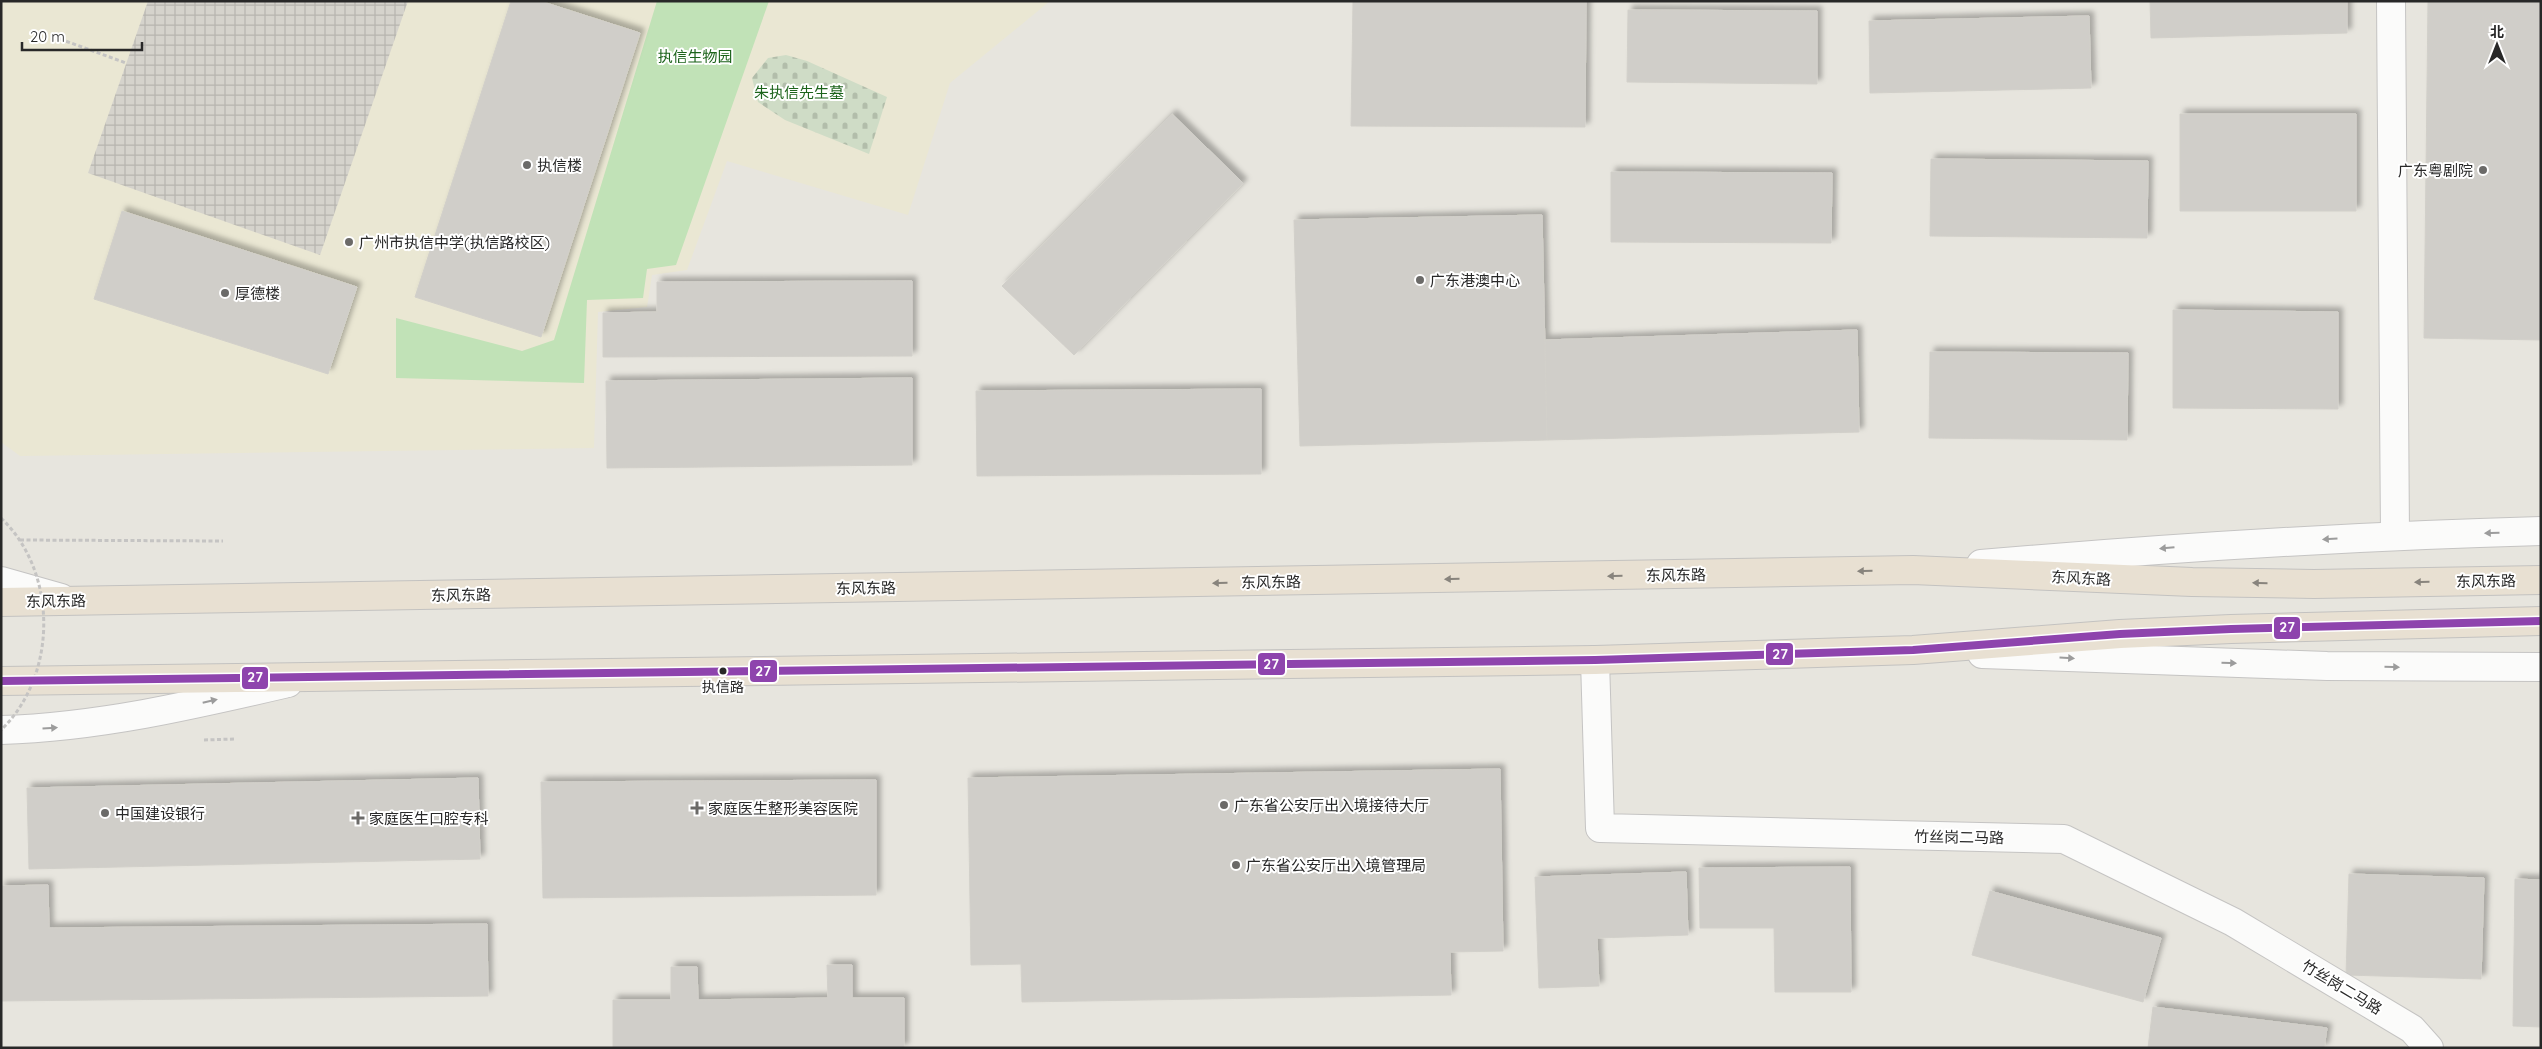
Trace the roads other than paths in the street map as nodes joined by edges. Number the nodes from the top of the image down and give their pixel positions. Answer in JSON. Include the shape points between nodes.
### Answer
{"nodes":[{"id":1,"x":2391,"y":1,"type":"edge"},
{"id":2,"x":2541,"y":531,"type":"edge"},
{"id":3,"x":2395,"y":535,"type":"junction"},
{"id":4,"x":1913,"y":570,"type":"junction"},
{"id":5,"x":2541,"y":580,"type":"edge"},
{"id":6,"x":1,"y":581,"type":"edge"},
{"id":7,"x":70,"y":601,"type":"junction"},
{"id":8,"x":1,"y":602,"type":"edge"},
{"id":9,"x":2541,"y":621,"type":"edge"},
{"id":10,"x":1913,"y":650,"type":"junction"},
{"id":11,"x":1595,"y":660,"type":"junction"},
{"id":12,"x":2541,"y":667,"type":"edge"},
{"id":13,"x":315,"y":676,"type":"junction"},
{"id":14,"x":1,"y":681,"type":"edge"},
{"id":15,"x":1,"y":730,"type":"edge"},
{"id":16,"x":2429,"y":1048,"type":"edge"}],
"edges":[{"from":1,"to":3,"type":"street"},
{"from":2,"to":3,"type":"street","one_way":true},
{"from":3,"to":4,"type":"street","one_way":true,"via":[[2183,547]]},
{"from":5,"to":4,"type":"highway","name":"东风东路","one_way":true,"via":[[2314,584]]},
{"from":4,"to":7,"type":"highway","name":"东风东路","one_way":true},
{"from":6,"to":7,"type":"street"},
{"from":7,"to":8,"type":"highway","name":"东风东路"},
{"from":9,"to":10,"type":"highway","via":[[2120,634]]},
{"from":10,"to":11,"type":"highway"},
{"from":10,"to":12,"type":"street","one_way":true,"via":[[2327,666]]},
{"from":11,"to":13,"type":"highway"},
{"from":11,"to":16,"type":"street","name":"竹丝岗二马路","via":[[1600,828],[2064,839],[2233,922],[2412,1029]]},
{"from":13,"to":14,"type":"highway"},
{"from":15,"to":13,"type":"street","one_way":true,"via":[[112,720]]}]}
